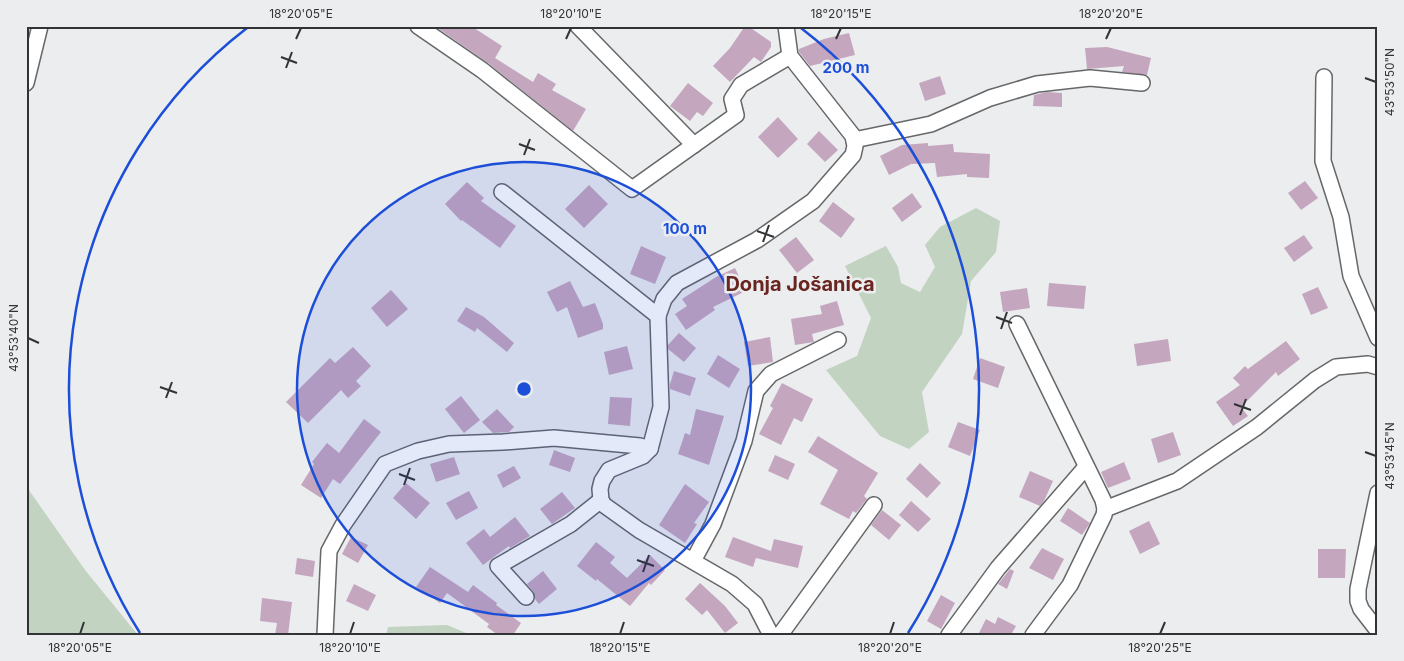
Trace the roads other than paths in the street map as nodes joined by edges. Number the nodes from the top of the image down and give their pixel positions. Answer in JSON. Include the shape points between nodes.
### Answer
{"nodes":[{"id":1,"x":40,"y":26,"type":"edge"},
{"id":2,"x":418,"y":26,"type":"edge"},
{"id":3,"x":578,"y":26,"type":"edge"},
{"id":4,"x":786,"y":26,"type":"edge"},
{"id":5,"x":790,"y":56,"type":"junction"},
{"id":6,"x":1324,"y":77,"type":"dead end"},
{"id":7,"x":26,"y":83,"type":"edge"},
{"id":8,"x":1142,"y":83,"type":"dead end"},
{"id":9,"x":854,"y":140,"type":"junction"},
{"id":10,"x":694,"y":145,"type":"junction"},
{"id":11,"x":502,"y":192,"type":"dead end"},
{"id":12,"x":658,"y":316,"type":"junction"},
{"id":13,"x":1017,"y":324,"type":"dead end"},
{"id":14,"x":1378,"y":338,"type":"edge"},
{"id":15,"x":838,"y":340,"type":"dead end"},
{"id":16,"x":1378,"y":367,"type":"edge"},
{"id":17,"x":650,"y":449,"type":"junction"},
{"id":18,"x":1086,"y":467,"type":"junction"},
{"id":19,"x":1378,"y":493,"type":"edge"},
{"id":20,"x":601,"y":500,"type":"junction"},
{"id":21,"x":874,"y":505,"type":"dead end"},
{"id":22,"x":1105,"y":509,"type":"junction"},
{"id":23,"x":693,"y":561,"type":"junction"},
{"id":24,"x":526,"y":597,"type":"dead end"},
{"id":25,"x":1378,"y":631,"type":"edge"},
{"id":26,"x":325,"y":635,"type":"edge"},
{"id":27,"x":771,"y":635,"type":"edge"},
{"id":28,"x":780,"y":635,"type":"edge"},
{"id":29,"x":950,"y":635,"type":"edge"},
{"id":30,"x":1034,"y":635,"type":"edge"}],
"edges":[{"from":1,"to":7,"type":"street"},
{"from":2,"to":10,"type":"street","via":[[482,70],[632,188]]},
{"from":3,"to":10,"type":"street"},
{"from":4,"to":5,"type":"street"},
{"from":5,"to":9,"type":"street"},
{"from":5,"to":10,"type":"street","via":[[741,85],[732,99],[736,114]]},
{"from":6,"to":14,"type":"street","via":[[1323,161],[1341,216],[1351,276]]},
{"from":8,"to":9,"type":"street","via":[[1090,78],[1037,84],[990,98],[931,124]]},
{"from":9,"to":12,"type":"street","via":[[854,155],[812,202],[758,240],[678,283],[664,299]]},
{"from":11,"to":12,"type":"street"},
{"from":12,"to":17,"type":"street","via":[[661,407]]},
{"from":13,"to":18,"type":"street"},
{"from":15,"to":23,"type":"street","via":[[771,374],[756,391],[740,450],[713,524]]},
{"from":16,"to":22,"type":"street","via":[[1368,364],[1336,367],[1177,481]]},
{"from":17,"to":20,"type":"street","via":[[643,456],[609,470],[602,481]]},
{"from":17,"to":26,"type":"street","via":[[554,438],[449,444],[418,451],[385,464],[329,551]]},
{"from":18,"to":22,"type":"street"},
{"from":18,"to":29,"type":"street","via":[[998,568]]},
{"from":19,"to":25,"type":"street","via":[[1358,601]]},
{"from":20,"to":23,"type":"street","via":[[639,530]]},
{"from":20,"to":24,"type":"street","via":[[572,524],[498,566]]},
{"from":21,"to":28,"type":"street"},
{"from":22,"to":30,"type":"street","via":[[1070,585]]},
{"from":23,"to":27,"type":"street","via":[[732,584],[755,604]]}]}
